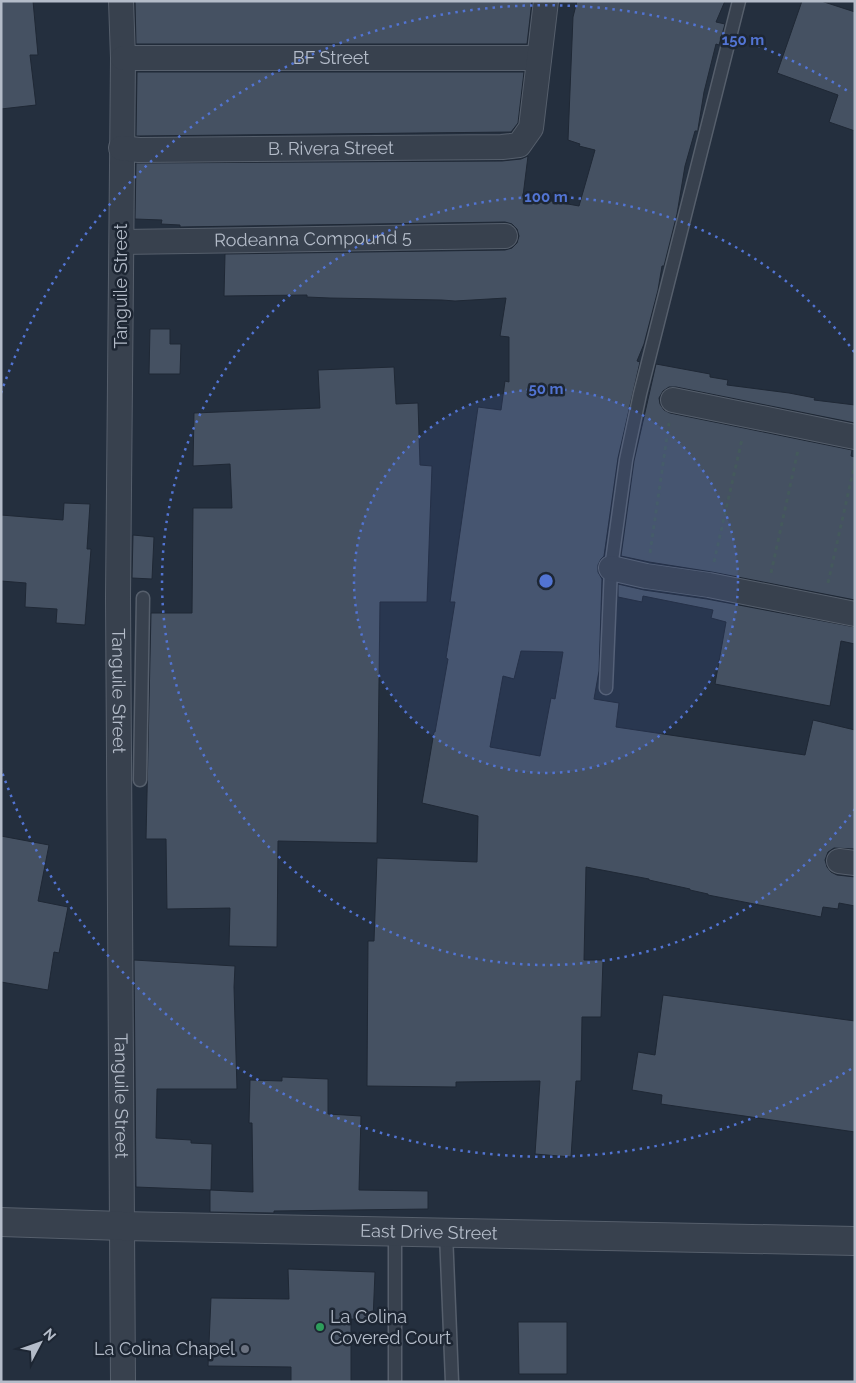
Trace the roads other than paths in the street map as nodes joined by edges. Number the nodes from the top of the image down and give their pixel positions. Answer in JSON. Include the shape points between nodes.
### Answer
{"nodes":[{"id":1,"x":121,"y":1,"type":"edge"},
{"id":2,"x":546,"y":1,"type":"edge"},
{"id":3,"x":739,"y":1,"type":"edge"},
{"id":4,"x":123,"y":58,"type":"junction"},
{"id":5,"x":539,"y":58,"type":"junction"},
{"id":6,"x":121,"y":148,"type":"junction"},
{"id":7,"x":504,"y":236,"type":"dead end"},
{"id":8,"x":122,"y":242,"type":"junction"},
{"id":9,"x":673,"y":400,"type":"road end"},
{"id":10,"x":855,"y":437,"type":"edge"},
{"id":11,"x":611,"y":568,"type":"junction"},
{"id":12,"x":143,"y":598,"type":"dead end"},
{"id":13,"x":855,"y":614,"type":"edge"},
{"id":14,"x":606,"y":688,"type":"dead end"},
{"id":15,"x":140,"y":780,"type":"dead end"},
{"id":16,"x":1,"y":1222,"type":"edge"},
{"id":17,"x":122,"y":1226,"type":"junction"},
{"id":18,"x":395,"y":1232,"type":"junction"},
{"id":19,"x":446,"y":1233,"type":"junction"},
{"id":20,"x":855,"y":1241,"type":"edge"},
{"id":21,"x":123,"y":1382,"type":"edge"},
{"id":22,"x":395,"y":1382,"type":"edge"},
{"id":23,"x":452,"y":1382,"type":"edge"}],
"edges":[{"from":1,"to":4,"type":"street","name":"Tanguile Street"},
{"from":2,"to":5,"type":"street"},
{"from":3,"to":11,"type":"lane","via":[[640,394],[626,460]]},
{"from":4,"to":5,"type":"street","name":"BF Street"},
{"from":4,"to":6,"type":"street","name":"Tanguile Street"},
{"from":5,"to":6,"type":"street","name":"B. Rivera Street","via":[[531,128],[519,144],[502,147]]},
{"from":6,"to":8,"type":"street","name":"Tanguile Street"},
{"from":7,"to":8,"type":"street","name":"Rodeanna Compound 5"},
{"from":8,"to":17,"type":"street","name":"Tanguile Street","via":[[118,598]]},
{"from":9,"to":10,"type":"street"},
{"from":11,"to":13,"type":"street"},
{"from":11,"to":14,"type":"lane"},
{"from":12,"to":15,"type":"lane"},
{"from":16,"to":17,"type":"street","name":"East Drive Street"},
{"from":17,"to":18,"type":"street","name":"East Drive Street"},
{"from":17,"to":21,"type":"street","name":"Tanguile Street"},
{"from":18,"to":19,"type":"street","name":"East Drive Street"},
{"from":18,"to":22,"type":"lane"},
{"from":19,"to":20,"type":"street","name":"East Drive Street"},
{"from":19,"to":23,"type":"lane"}]}
